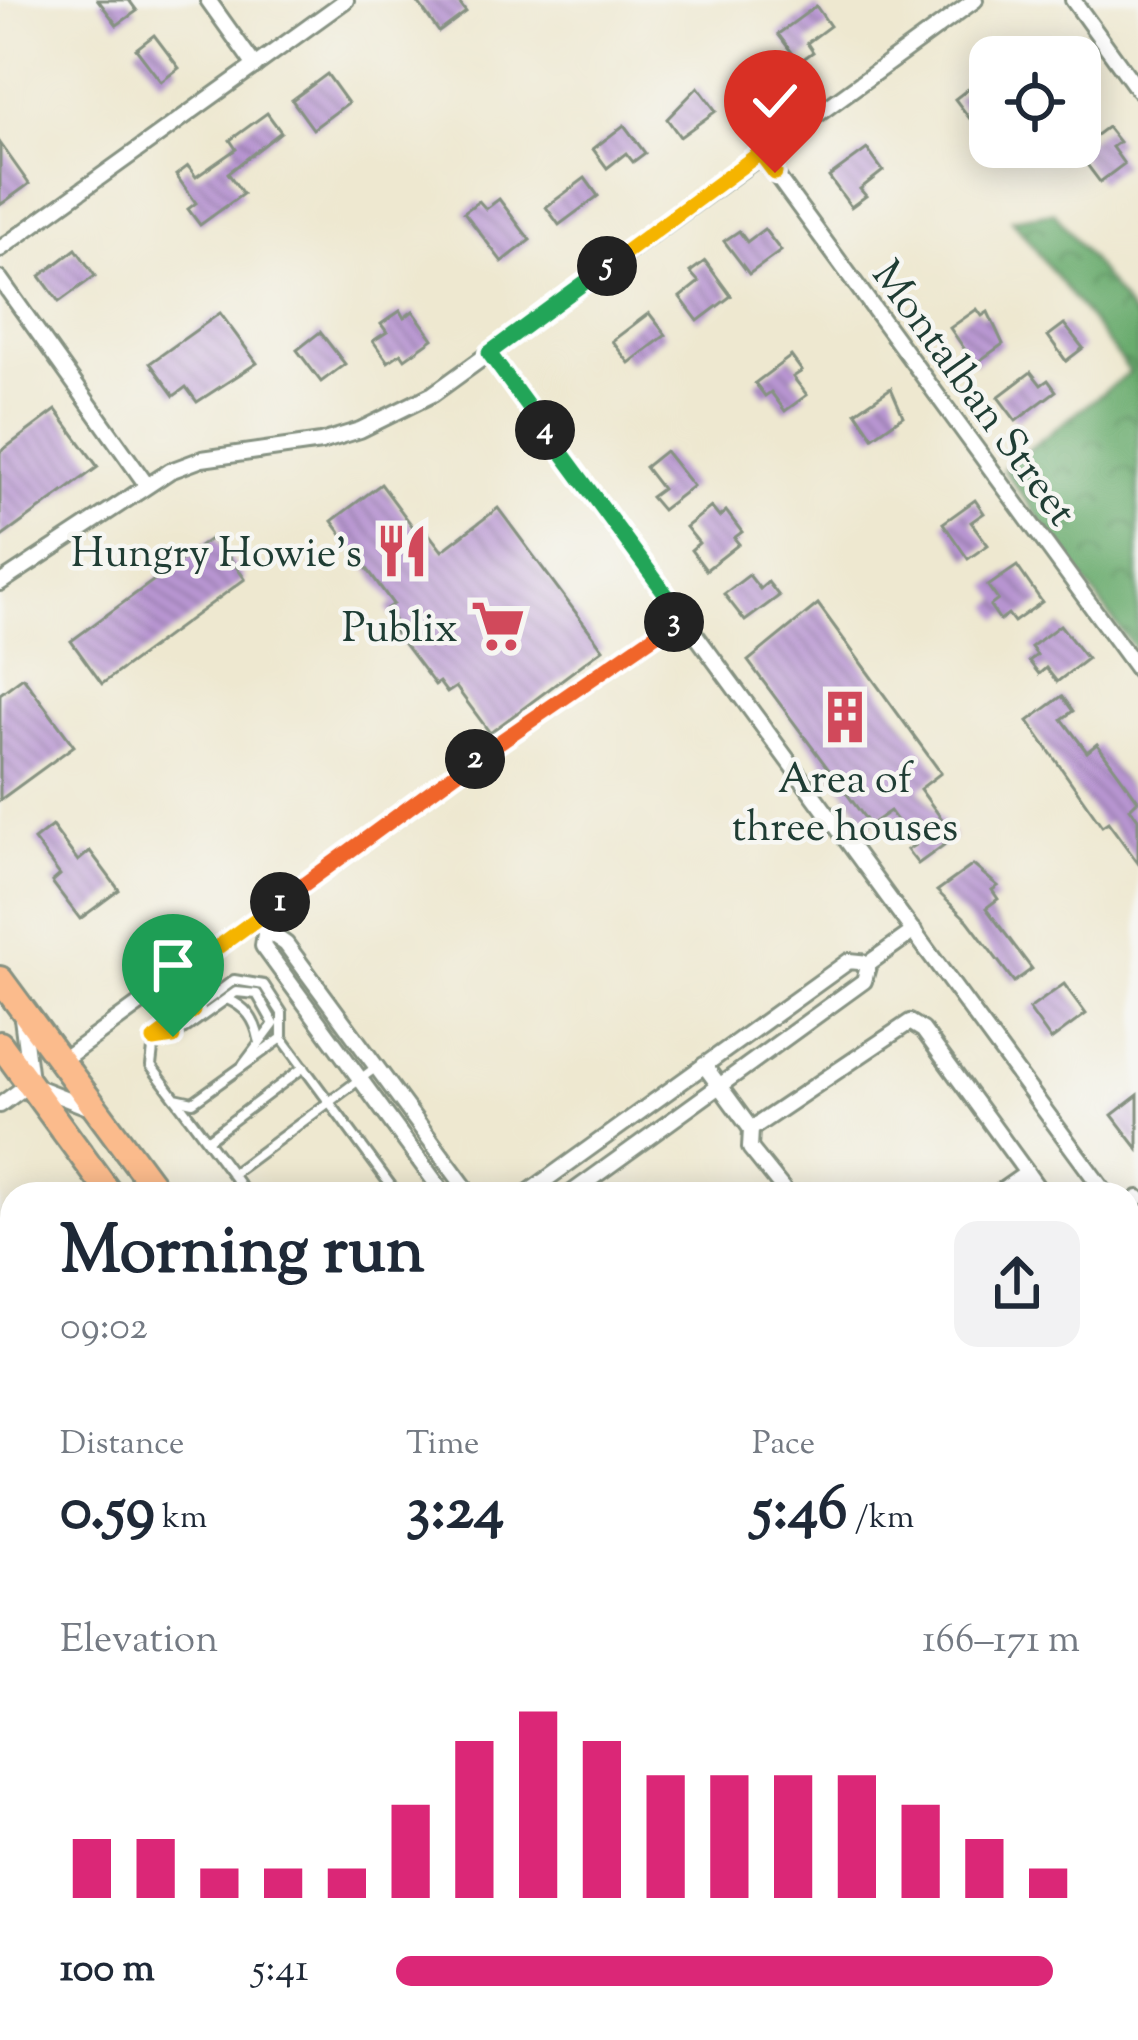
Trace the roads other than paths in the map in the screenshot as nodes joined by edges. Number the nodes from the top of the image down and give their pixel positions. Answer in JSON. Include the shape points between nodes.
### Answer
{"nodes":[{"id":1,"x":208,"y":0,"type":"edge"},
{"id":2,"x":346,"y":0,"type":"edge"},
{"id":3,"x":975,"y":0,"type":"edge"},
{"id":4,"x":1073,"y":0,"type":"edge"},
{"id":5,"x":255,"y":66,"type":"junction"},
{"id":6,"x":1138,"y":90,"type":"edge"},
{"id":7,"x":760,"y":153,"type":"junction"},
{"id":8,"x":0,"y":249,"type":"edge"},
{"id":9,"x":0,"y":279,"type":"edge"},
{"id":10,"x":489,"y":353,"type":"junction"},
{"id":11,"x":146,"y":484,"type":"junction"},
{"id":12,"x":0,"y":584,"type":"edge"},
{"id":13,"x":682,"y":616,"type":"junction"},
{"id":14,"x":1138,"y":670,"type":"edge"},
{"id":15,"x":253,"y":921,"type":"junction"},
{"id":16,"x":914,"y":932,"type":"junction"},
{"id":17,"x":265,"y":934,"type":"junction"},
{"id":18,"x":869,"y":963,"type":"junction"},
{"id":19,"x":0,"y":979,"type":"edge"},
{"id":20,"x":170,"y":982,"type":"junction"},
{"id":21,"x":227,"y":999,"type":"junction"},
{"id":22,"x":19,"y":1004,"type":"junction"},
{"id":23,"x":193,"y":1011,"type":"junction"},
{"id":24,"x":281,"y":1037,"type":"junction"},
{"id":25,"x":154,"y":1040,"type":"junction"},
{"id":26,"x":259,"y":1041,"type":"junction"},
{"id":27,"x":0,"y":1044,"type":"edge"},
{"id":28,"x":61,"y":1061,"type":"junction"},
{"id":29,"x":704,"y":1064,"type":"junction"},
{"id":30,"x":244,"y":1065,"type":"junction"},
{"id":31,"x":304,"y":1067,"type":"junction"},
{"id":32,"x":376,"y":1067,"type":"junction"},
{"id":33,"x":360,"y":1078,"type":"junction"},
{"id":34,"x":29,"y":1084,"type":"junction"},
{"id":35,"x":719,"y":1086,"type":"junction"},
{"id":36,"x":175,"y":1098,"type":"junction"},
{"id":37,"x":329,"y":1101,"type":"junction"},
{"id":38,"x":0,"y":1105,"type":"edge"},
{"id":39,"x":103,"y":1119,"type":"junction"},
{"id":40,"x":751,"y":1129,"type":"junction"},
{"id":41,"x":207,"y":1141,"type":"junction"},
{"id":42,"x":1027,"y":1173,"type":"junction"},
{"id":43,"x":232,"y":1174,"type":"junction"},
{"id":44,"x":101,"y":1182,"type":"edge"},
{"id":45,"x":150,"y":1182,"type":"edge"},
{"id":46,"x":238,"y":1182,"type":"edge"},
{"id":47,"x":388,"y":1182,"type":"edge"},
{"id":48,"x":435,"y":1182,"type":"edge"},
{"id":49,"x":461,"y":1182,"type":"edge"},
{"id":50,"x":542,"y":1182,"type":"edge"},
{"id":51,"x":587,"y":1182,"type":"edge"},
{"id":52,"x":777,"y":1182,"type":"edge"},
{"id":53,"x":1014,"y":1182,"type":"edge"},
{"id":54,"x":1033,"y":1182,"type":"edge"},
{"id":55,"x":1097,"y":1182,"type":"edge"}],
"edges":[{"from":1,"to":5,"type":"street"},
{"from":2,"to":5,"type":"street"},
{"from":3,"to":7,"type":"street"},
{"from":4,"to":6,"type":"street"},
{"from":5,"to":8,"type":"street"},
{"from":7,"to":10,"type":"street"},
{"from":7,"to":14,"type":"street","name":"Montalban Street"},
{"from":9,"to":11,"type":"street"},
{"from":10,"to":11,"type":"street","via":[[433,394],[360,430],[202,459]]},
{"from":10,"to":13,"type":"street"},
{"from":11,"to":12,"type":"street"},
{"from":13,"to":15,"type":"street"},
{"from":13,"to":16,"type":"street"},
{"from":15,"to":17,"type":"street"},
{"from":15,"to":20,"type":"street"},
{"from":16,"to":18,"type":"street"},
{"from":16,"to":55,"type":"street"},
{"from":17,"to":32,"type":"street","via":[[286,944]]},
{"from":17,"to":33,"type":"street","via":[[263,946]]},
{"from":18,"to":29,"type":"street","via":[[849,961]]},
{"from":18,"to":35,"type":"street","via":[[864,982]]},
{"from":19,"to":22,"type":"highway"},
{"from":20,"to":23,"type":"lane"},
{"from":20,"to":28,"type":"street"},
{"from":21,"to":25,"type":"lane","via":[[173,1037]]},
{"from":21,"to":26,"type":"lane","via":[[256,1023]]},
{"from":21,"to":26,"type":"lane","via":[[257,994],[274,1024]]},
{"from":22,"to":28,"type":"highway"},
{"from":22,"to":34,"type":"street"},
{"from":23,"to":24,"type":"lane","via":[[234,980],[264,985],[282,1013]]},
{"from":23,"to":25,"type":"lane"},
{"from":24,"to":30,"type":"lane"},
{"from":24,"to":31,"type":"lane"},
{"from":25,"to":36,"type":"lane","via":[[151,1066]]},
{"from":26,"to":30,"type":"lane"},
{"from":27,"to":34,"type":"highway"},
{"from":28,"to":39,"type":"highway"},
{"from":29,"to":35,"type":"street"},
{"from":29,"to":50,"type":"street"},
{"from":30,"to":36,"type":"lane","via":[[193,1102]]},
{"from":31,"to":37,"type":"lane"},
{"from":31,"to":41,"type":"lane"},
{"from":32,"to":33,"type":"lane"},
{"from":32,"to":49,"type":"street"},
{"from":33,"to":37,"type":"lane"},
{"from":33,"to":48,"type":"street"},
{"from":34,"to":38,"type":"street"},
{"from":34,"to":39,"type":"street"},
{"from":34,"to":44,"type":"highway"},
{"from":35,"to":40,"type":"street"},
{"from":35,"to":51,"type":"street"},
{"from":36,"to":41,"type":"lane"},
{"from":37,"to":43,"type":"lane"},
{"from":37,"to":47,"type":"lane"},
{"from":39,"to":45,"type":"highway"},
{"from":40,"to":42,"type":"street","via":[[910,1022]]},
{"from":40,"to":52,"type":"street","via":[[750,1148]]},
{"from":41,"to":43,"type":"lane"},
{"from":42,"to":53,"type":"street"},
{"from":42,"to":54,"type":"street"},
{"from":43,"to":46,"type":"lane"}]}
